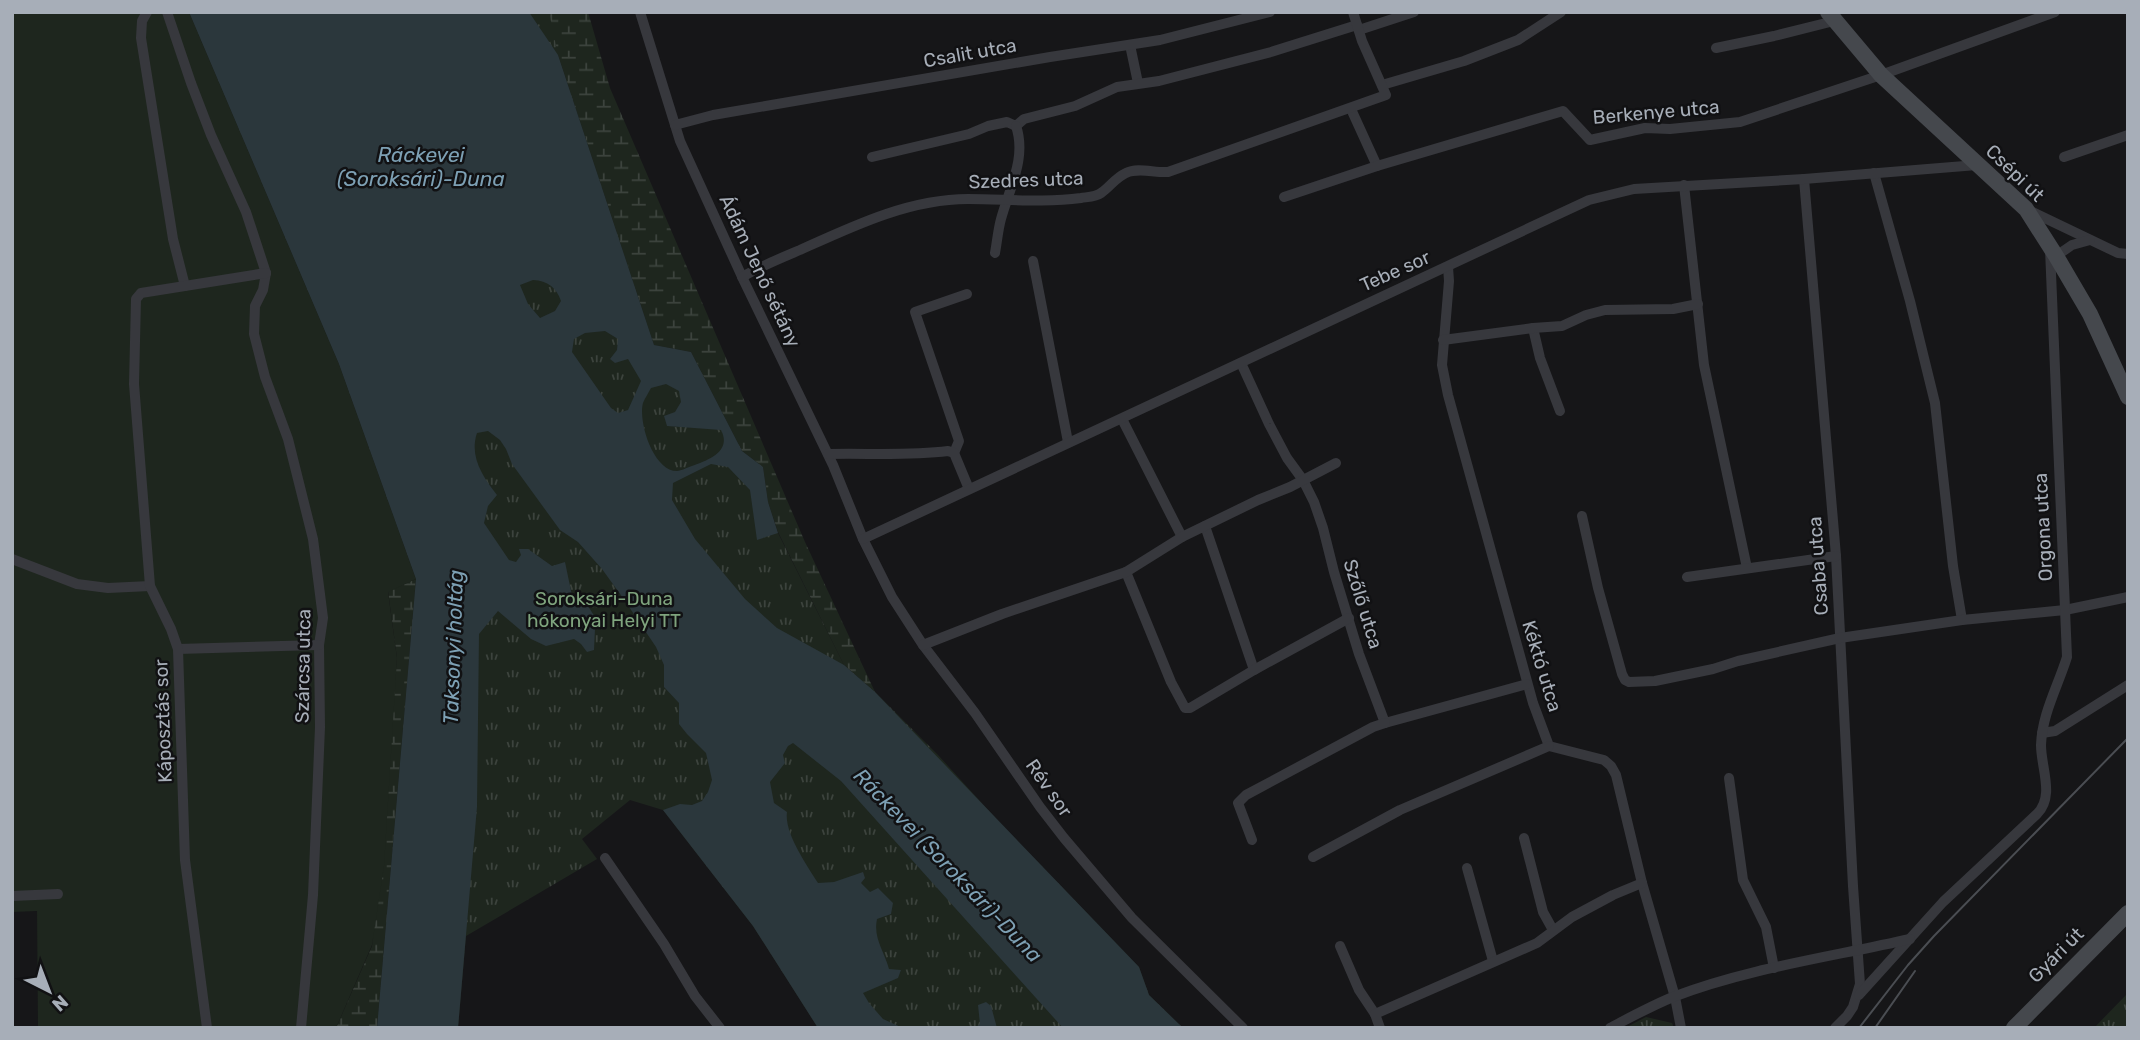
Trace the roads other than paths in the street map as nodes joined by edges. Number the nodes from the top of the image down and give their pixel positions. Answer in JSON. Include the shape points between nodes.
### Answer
{"nodes":[{"id":1,"x":147,"y":12,"type":"edge"},
{"id":2,"x":167,"y":12,"type":"edge"},
{"id":3,"x":640,"y":12,"type":"edge"},
{"id":4,"x":1270,"y":12,"type":"edge"},
{"id":5,"x":1353,"y":12,"type":"edge"},
{"id":6,"x":1414,"y":12,"type":"edge"},
{"id":7,"x":1562,"y":12,"type":"edge"},
{"id":8,"x":2055,"y":12,"type":"edge"},
{"id":9,"x":1831,"y":17,"type":"edge"},
{"id":10,"x":1358,"y":27,"type":"junction"},
{"id":11,"x":1130,"y":45,"type":"junction"},
{"id":12,"x":1716,"y":48,"type":"dead end"},
{"id":13,"x":1881,"y":75,"type":"junction"},
{"id":14,"x":1139,"y":83,"type":"junction"},
{"id":15,"x":1384,"y":90,"type":"junction"},
{"id":16,"x":1351,"y":109,"type":"junction"},
{"id":17,"x":675,"y":125,"type":"junction"},
{"id":18,"x":1016,"y":126,"type":"junction"},
{"id":19,"x":2128,"y":135,"type":"edge"},
{"id":20,"x":872,"y":157,"type":"dead end"},
{"id":21,"x":2064,"y":157,"type":"dead end"},
{"id":22,"x":1977,"y":165,"type":"junction"},
{"id":23,"x":1377,"y":166,"type":"junction"},
{"id":24,"x":1874,"y":173,"type":"junction"},
{"id":25,"x":1804,"y":179,"type":"junction"},
{"id":26,"x":1684,"y":185,"type":"junction"},
{"id":27,"x":1283,"y":197,"type":"dead end"},
{"id":28,"x":1008,"y":201,"type":"junction"},
{"id":29,"x":2026,"y":209,"type":"junction"},
{"id":30,"x":2090,"y":240,"type":"junction"},
{"id":31,"x":2053,"y":252,"type":"junction"},
{"id":32,"x":995,"y":253,"type":"dead end"},
{"id":33,"x":2123,"y":254,"type":"edge"},
{"id":34,"x":1032,"y":261,"type":"dead end"},
{"id":35,"x":2128,"y":264,"type":"edge"},
{"id":36,"x":1448,"y":267,"type":"junction"},
{"id":37,"x":266,"y":272,"type":"junction"},
{"id":38,"x":742,"y":277,"type":"junction"},
{"id":39,"x":184,"y":286,"type":"junction"},
{"id":40,"x":967,"y":294,"type":"dead end"},
{"id":41,"x":1698,"y":304,"type":"junction"},
{"id":42,"x":1533,"y":328,"type":"junction"},
{"id":43,"x":1443,"y":340,"type":"junction"},
{"id":44,"x":1241,"y":363,"type":"junction"},
{"id":45,"x":2128,"y":397,"type":"edge"},
{"id":46,"x":1560,"y":411,"type":"dead end"},
{"id":47,"x":1122,"y":419,"type":"junction"},
{"id":48,"x":1068,"y":442,"type":"junction"},
{"id":49,"x":954,"y":453,"type":"junction"},
{"id":50,"x":828,"y":454,"type":"junction"},
{"id":51,"x":1336,"y":463,"type":"dead end"},
{"id":52,"x":1303,"y":480,"type":"junction"},
{"id":53,"x":969,"y":489,"type":"junction"},
{"id":54,"x":1582,"y":516,"type":"dead end"},
{"id":55,"x":1205,"y":526,"type":"junction"},
{"id":56,"x":1182,"y":537,"type":"junction"},
{"id":57,"x":863,"y":539,"type":"junction"},
{"id":58,"x":1836,"y":556,"type":"junction"},
{"id":59,"x":12,"y":559,"type":"edge"},
{"id":60,"x":1747,"y":568,"type":"junction"},
{"id":61,"x":1126,"y":572,"type":"junction"},
{"id":62,"x":1687,"y":577,"type":"dead end"},
{"id":63,"x":150,"y":586,"type":"junction"},
{"id":64,"x":2128,"y":597,"type":"edge"},
{"id":65,"x":2065,"y":610,"type":"junction"},
{"id":66,"x":1349,"y":618,"type":"junction"},
{"id":67,"x":1962,"y":620,"type":"junction"},
{"id":68,"x":1840,"y":638,"type":"junction"},
{"id":69,"x":319,"y":645,"type":"junction"},
{"id":70,"x":923,"y":645,"type":"junction"},
{"id":71,"x":177,"y":649,"type":"junction"},
{"id":72,"x":1254,"y":670,"type":"junction"},
{"id":73,"x":1527,"y":684,"type":"junction"},
{"id":74,"x":2128,"y":685,"type":"edge"},
{"id":75,"x":1385,"y":723,"type":"junction"},
{"id":76,"x":2042,"y":733,"type":"junction"},
{"id":77,"x":1549,"y":746,"type":"junction"},
{"id":78,"x":1729,"y":778,"type":"dead end"},
{"id":79,"x":1524,"y":838,"type":"dead end"},
{"id":80,"x":1252,"y":840,"type":"dead end"},
{"id":81,"x":1313,"y":857,"type":"dead end"},
{"id":82,"x":604,"y":859,"type":"dead end"},
{"id":83,"x":1467,"y":868,"type":"dead end"},
{"id":84,"x":1642,"y":883,"type":"junction"},
{"id":85,"x":58,"y":894,"type":"dead end"},
{"id":86,"x":12,"y":895,"type":"edge"},
{"id":87,"x":2128,"y":913,"type":"edge"},
{"id":88,"x":1553,"y":930,"type":"junction"},
{"id":89,"x":1910,"y":939,"type":"junction"},
{"id":90,"x":1340,"y":946,"type":"dead end"},
{"id":91,"x":1858,"y":951,"type":"junction"},
{"id":92,"x":1493,"y":961,"type":"junction"},
{"id":93,"x":1774,"y":968,"type":"junction"},
{"id":94,"x":1675,"y":997,"type":"junction"},
{"id":95,"x":1857,"y":997,"type":"junction"},
{"id":96,"x":1375,"y":1014,"type":"junction"},
{"id":97,"x":207,"y":1028,"type":"edge"},
{"id":98,"x":301,"y":1028,"type":"edge"},
{"id":99,"x":720,"y":1028,"type":"edge"},
{"id":100,"x":1243,"y":1028,"type":"edge"},
{"id":101,"x":1380,"y":1028,"type":"edge"},
{"id":102,"x":1610,"y":1028,"type":"edge"},
{"id":103,"x":1681,"y":1028,"type":"edge"},
{"id":104,"x":1835,"y":1028,"type":"edge"},
{"id":105,"x":2014,"y":1028,"type":"edge"}],
"edges":[{"from":1,"to":39,"type":"street","via":[[141,38]]},
{"from":2,"to":37,"type":"street"},
{"from":3,"to":17,"type":"street","name":"Ádám Jenő sétány"},
{"from":4,"to":11,"type":"street","name":"Csalit utca"},
{"from":5,"to":10,"type":"street"},
{"from":6,"to":10,"type":"street"},
{"from":7,"to":15,"type":"street","name":"Szedres utca","via":[[1507,44]]},
{"from":8,"to":13,"type":"street"},
{"from":9,"to":12,"type":"street","via":[[1774,36]]},
{"from":9,"to":13,"type":"street","name":"Csépi út"},
{"from":10,"to":14,"type":"street"},
{"from":10,"to":15,"type":"street"},
{"from":11,"to":14,"type":"street"},
{"from":11,"to":17,"type":"street","name":"Csalit utca"},
{"from":13,"to":22,"type":"street","name":"Csépi út"},
{"from":13,"to":23,"type":"street","name":"Berkenye utca","via":[[1740,122],[1670,130],[1645,128],[1590,140],[1563,111]]},
{"from":14,"to":18,"type":"street","via":[[1024,119]]},
{"from":15,"to":16,"type":"street","name":"Szedres utca"},
{"from":16,"to":23,"type":"street"},
{"from":16,"to":28,"type":"street","name":"Szedres utca","via":[[1168,172],[1127,172],[1095,196]]},
{"from":17,"to":38,"type":"street","name":"Ádám Jenő sétány"},
{"from":18,"to":20,"type":"street","via":[[1007,122],[988,126]]},
{"from":18,"to":28,"type":"street","via":[[1020,146]]},
{"from":19,"to":21,"type":"street"},
{"from":22,"to":24,"type":"street","name":"Tebe sor"},
{"from":22,"to":29,"type":"street","name":"Csépi út"},
{"from":23,"to":27,"type":"street","name":"Berkenye utca"},
{"from":24,"to":25,"type":"street","name":"Tebe sor"},
{"from":24,"to":67,"type":"street","via":[[1935,402]]},
{"from":25,"to":26,"type":"street","name":"Tebe sor"},
{"from":25,"to":58,"type":"street","name":"Csaba utca"},
{"from":26,"to":36,"type":"street","name":"Tebe sor","via":[[1634,189],[1589,200]]},
{"from":26,"to":41,"type":"street"},
{"from":28,"to":32,"type":"street"},
{"from":28,"to":38,"type":"street","name":"Szedres utca","via":[[968,199],[894,211]]},
{"from":29,"to":30,"type":"street"},
{"from":29,"to":31,"type":"street","name":"Csépi út"},
{"from":30,"to":31,"type":"street"},
{"from":30,"to":33,"type":"street"},
{"from":31,"to":45,"type":"street","name":"Csépi út","via":[[2090,314]]},
{"from":31,"to":65,"type":"street","name":"Orgona utca"},
{"from":33,"to":35,"type":"street"},
{"from":34,"to":48,"type":"street"},
{"from":36,"to":43,"type":"street","name":"Kéktó utca"},
{"from":36,"to":44,"type":"street","name":"Tebe sor"},
{"from":37,"to":39,"type":"street"},
{"from":37,"to":69,"type":"street","name":"Szárcsa utca","via":[[255,306],[254,334],[288,439],[313,539],[323,618]]},
{"from":38,"to":50,"type":"street","name":"Ádám Jenő sétány"},
{"from":39,"to":63,"type":"street","name":"Káposztás sor","via":[[141,293],[136,299],[134,384]]},
{"from":40,"to":49,"type":"street","via":[[915,313],[959,441]]},
{"from":41,"to":42,"type":"street","via":[[1605,310],[1562,326]]},
{"from":41,"to":60,"type":"street","via":[[1708,391]]},
{"from":42,"to":43,"type":"street"},
{"from":42,"to":46,"type":"street"},
{"from":43,"to":73,"type":"street","name":"Kéktó utca","via":[[1453,419]]},
{"from":44,"to":47,"type":"street","name":"Tebe sor"},
{"from":44,"to":52,"type":"street","name":"Szőlő utca","via":[[1281,447]]},
{"from":47,"to":48,"type":"street","name":"Tebe sor"},
{"from":47,"to":56,"type":"street"},
{"from":48,"to":53,"type":"street","name":"Tebe sor"},
{"from":49,"to":50,"type":"street"},
{"from":49,"to":53,"type":"street"},
{"from":50,"to":57,"type":"street","name":"Ádám Jenő sétány"},
{"from":51,"to":52,"type":"street"},
{"from":52,"to":55,"type":"street"},
{"from":52,"to":66,"type":"street","name":"Szőlő utca","via":[[1323,528]]},
{"from":53,"to":57,"type":"street","name":"Tebe sor"},
{"from":54,"to":68,"type":"street","via":[[1611,637],[1622,674],[1629,682],[1713,669]]},
{"from":55,"to":56,"type":"street"},
{"from":55,"to":72,"type":"street"},
{"from":56,"to":61,"type":"street"},
{"from":57,"to":70,"type":"street","name":"Rév sor"},
{"from":58,"to":60,"type":"street"},
{"from":58,"to":68,"type":"street","name":"Csaba utca"},
{"from":59,"to":63,"type":"street","via":[[77,584]]},
{"from":60,"to":62,"type":"street"},
{"from":61,"to":70,"type":"street"},
{"from":61,"to":72,"type":"street","via":[[1185,708]]},
{"from":63,"to":71,"type":"street","name":"Káposztás sor"},
{"from":64,"to":65,"type":"street"},
{"from":65,"to":67,"type":"street"},
{"from":65,"to":76,"type":"street","name":"Orgona utca","via":[[2067,657]]},
{"from":66,"to":72,"type":"street"},
{"from":66,"to":75,"type":"street","name":"Szőlő utca"},
{"from":67,"to":68,"type":"street"},
{"from":68,"to":91,"type":"street","name":"Csaba utca"},
{"from":69,"to":71,"type":"street"},
{"from":69,"to":98,"type":"street","name":"Szárcsa utca","via":[[313,895]]},
{"from":70,"to":100,"type":"street","name":"Rév sor","via":[[1064,838],[1132,918]]},
{"from":71,"to":97,"type":"street","name":"Káposztás sor","via":[[186,860]]},
{"from":73,"to":75,"type":"street"},
{"from":73,"to":77,"type":"street","name":"Kéktó utca"},
{"from":74,"to":76,"type":"street","via":[[2055,731]]},
{"from":75,"to":80,"type":"street","via":[[1246,794],[1238,803]]},
{"from":76,"to":89,"type":"street","name":"Orgona utca","via":[[2046,801]]},
{"from":77,"to":81,"type":"street","via":[[1400,810]]},
{"from":77,"to":84,"type":"street","via":[[1604,760],[1611,766]]},
{"from":78,"to":93,"type":"street","via":[[1743,880],[1766,927]]},
{"from":79,"to":88,"type":"street","via":[[1543,912]]},
{"from":82,"to":99,"type":"street"},
{"from":83,"to":92,"type":"street"},
{"from":84,"to":88,"type":"street"},
{"from":84,"to":94,"type":"street"},
{"from":85,"to":86,"type":"street"},
{"from":87,"to":105,"type":"street","name":"Gyári út"},
{"from":88,"to":92,"type":"street","via":[[1537,943]]},
{"from":89,"to":91,"type":"street"},
{"from":89,"to":95,"type":"street"},
{"from":90,"to":96,"type":"street"},
{"from":91,"to":93,"type":"street"},
{"from":91,"to":95,"type":"street","name":"Csaba utca"},
{"from":92,"to":96,"type":"street"},
{"from":93,"to":94,"type":"street"},
{"from":94,"to":102,"type":"street"},
{"from":94,"to":103,"type":"street"},
{"from":95,"to":104,"type":"street"},
{"from":96,"to":101,"type":"street"}]}
